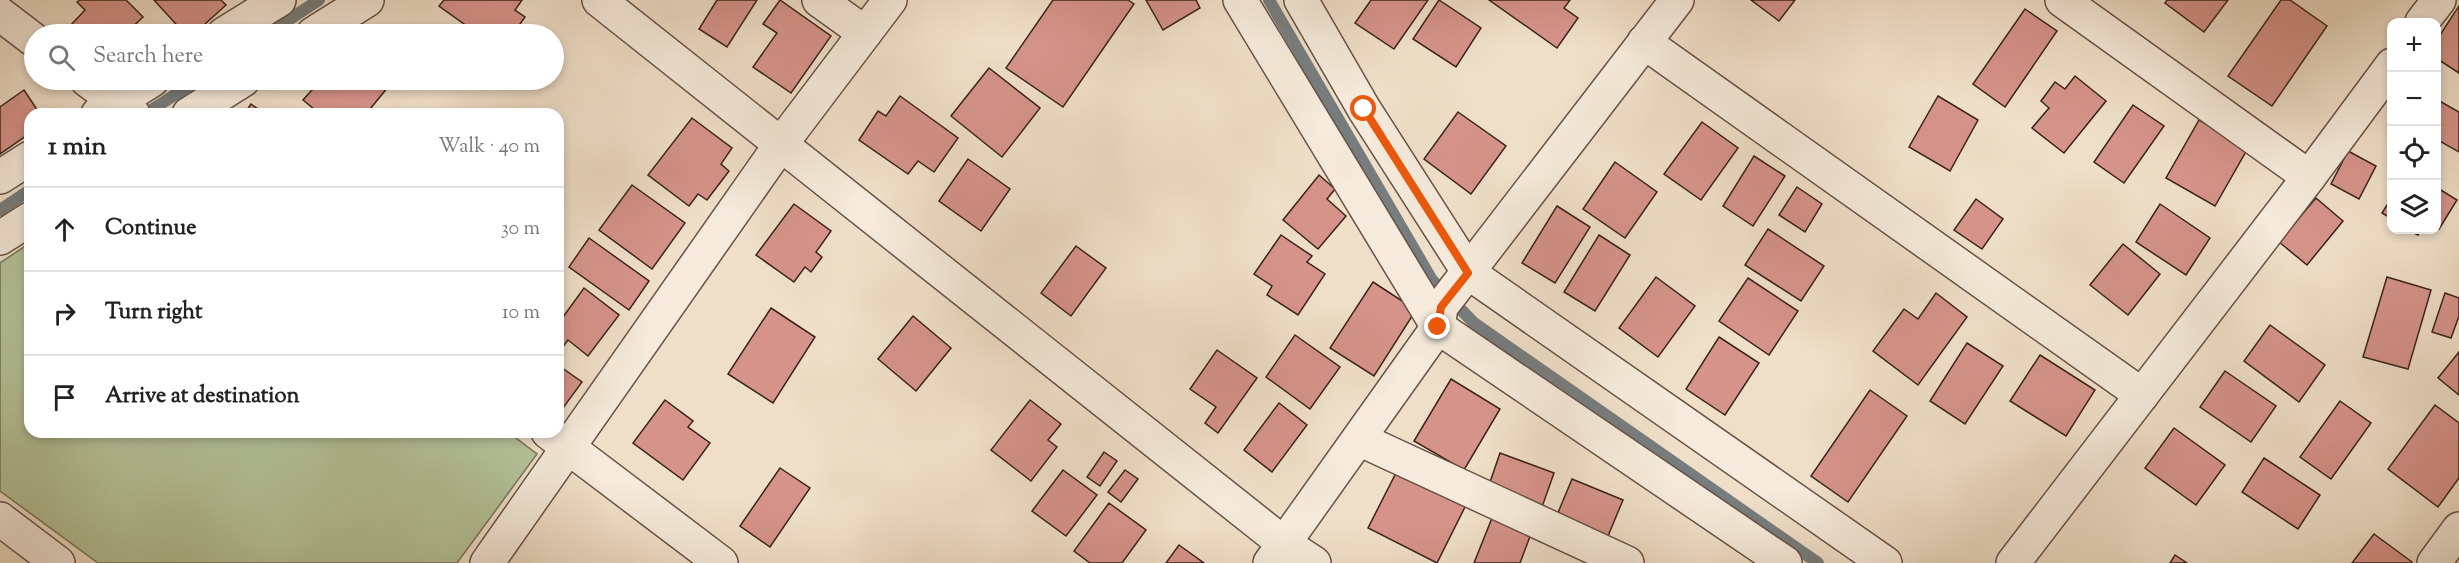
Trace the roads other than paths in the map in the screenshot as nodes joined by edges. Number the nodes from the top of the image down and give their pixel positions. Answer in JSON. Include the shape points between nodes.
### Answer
{"nodes":[{"id":1,"x":279,"y":0,"type":"edge"},
{"id":2,"x":368,"y":0,"type":"edge"},
{"id":3,"x":599,"y":0,"type":"edge"},
{"id":4,"x":819,"y":0,"type":"edge"},
{"id":5,"x":890,"y":0,"type":"edge"},
{"id":6,"x":1240,"y":0,"type":"edge"},
{"id":7,"x":1301,"y":0,"type":"edge"},
{"id":8,"x":1677,"y":0,"type":"edge"},
{"id":9,"x":2062,"y":0,"type":"edge"},
{"id":10,"x":2439,"y":0,"type":"edge"},
{"id":11,"x":0,"y":14,"type":"edge"},
{"id":12,"x":2425,"y":18,"type":"edge"},
{"id":13,"x":240,"y":24,"type":"edge"},
{"id":14,"x":329,"y":24,"type":"edge"},
{"id":15,"x":24,"y":32,"type":"edge"},
{"id":16,"x":865,"y":33,"type":"junction"},
{"id":17,"x":1644,"y":42,"type":"junction"},
{"id":18,"x":2387,"y":70,"type":"edge"},
{"id":19,"x":97,"y":90,"type":"edge"},
{"id":20,"x":141,"y":90,"type":"edge"},
{"id":21,"x":227,"y":90,"type":"edge"},
{"id":22,"x":116,"y":108,"type":"edge"},
{"id":23,"x":120,"y":108,"type":"edge"},
{"id":24,"x":199,"y":108,"type":"edge"},
{"id":25,"x":781,"y":144,"type":"junction"},
{"id":26,"x":24,"y":162,"type":"edge"},
{"id":27,"x":0,"y":177,"type":"edge"},
{"id":28,"x":2309,"y":177,"type":"junction"},
{"id":29,"x":24,"y":223,"type":"edge"},
{"id":30,"x":0,"y":238,"type":"edge"},
{"id":31,"x":1451,"y":298,"type":"junction"},
{"id":32,"x":2142,"y":395,"type":"junction"},
{"id":33,"x":564,"y":433,"type":"edge"},
{"id":34,"x":1359,"y":439,"type":"junction"},
{"id":35,"x":559,"y":440,"type":"edge"},
{"id":36,"x":0,"y":519,"type":"edge"},
{"id":37,"x":2459,"y":529,"type":"edge"},
{"id":38,"x":1276,"y":552,"type":"edge"},
{"id":39,"x":58,"y":563,"type":"edge"},
{"id":40,"x":488,"y":563,"type":"edge"},
{"id":41,"x":721,"y":563,"type":"edge"},
{"id":42,"x":1314,"y":563,"type":"edge"},
{"id":43,"x":1627,"y":563,"type":"edge"},
{"id":44,"x":1785,"y":563,"type":"edge"},
{"id":45,"x":1885,"y":563,"type":"edge"},
{"id":46,"x":2013,"y":563,"type":"edge"},
{"id":47,"x":2434,"y":563,"type":"edge"}],
"edges":[{"from":1,"to":13,"type":"street"},
{"from":2,"to":14,"type":"street"},
{"from":3,"to":25,"type":"street"},
{"from":4,"to":16,"type":"street"},
{"from":5,"to":16,"type":"street"},
{"from":6,"to":31,"type":"street"},
{"from":7,"to":31,"type":"street","via":[[1364,109]]},
{"from":8,"to":17,"type":"street"},
{"from":9,"to":28,"type":"street"},
{"from":10,"to":12,"type":"street"},
{"from":11,"to":15,"type":"street"},
{"from":16,"to":25,"type":"street"},
{"from":17,"to":31,"type":"street"},
{"from":17,"to":32,"type":"street"},
{"from":18,"to":28,"type":"street"},
{"from":19,"to":22,"type":"street"},
{"from":20,"to":23,"type":"street"},
{"from":21,"to":24,"type":"street"},
{"from":25,"to":33,"type":"street"},
{"from":25,"to":38,"type":"street"},
{"from":26,"to":27,"type":"street"},
{"from":28,"to":32,"type":"street"},
{"from":29,"to":30,"type":"street"},
{"from":31,"to":34,"type":"street"},
{"from":31,"to":44,"type":"street"},
{"from":31,"to":45,"type":"street"},
{"from":32,"to":46,"type":"street"},
{"from":34,"to":38,"type":"street"},
{"from":34,"to":43,"type":"street"},
{"from":35,"to":40,"type":"street"},
{"from":35,"to":41,"type":"street"},
{"from":36,"to":39,"type":"street"},
{"from":37,"to":47,"type":"street"},
{"from":38,"to":42,"type":"street"}]}
